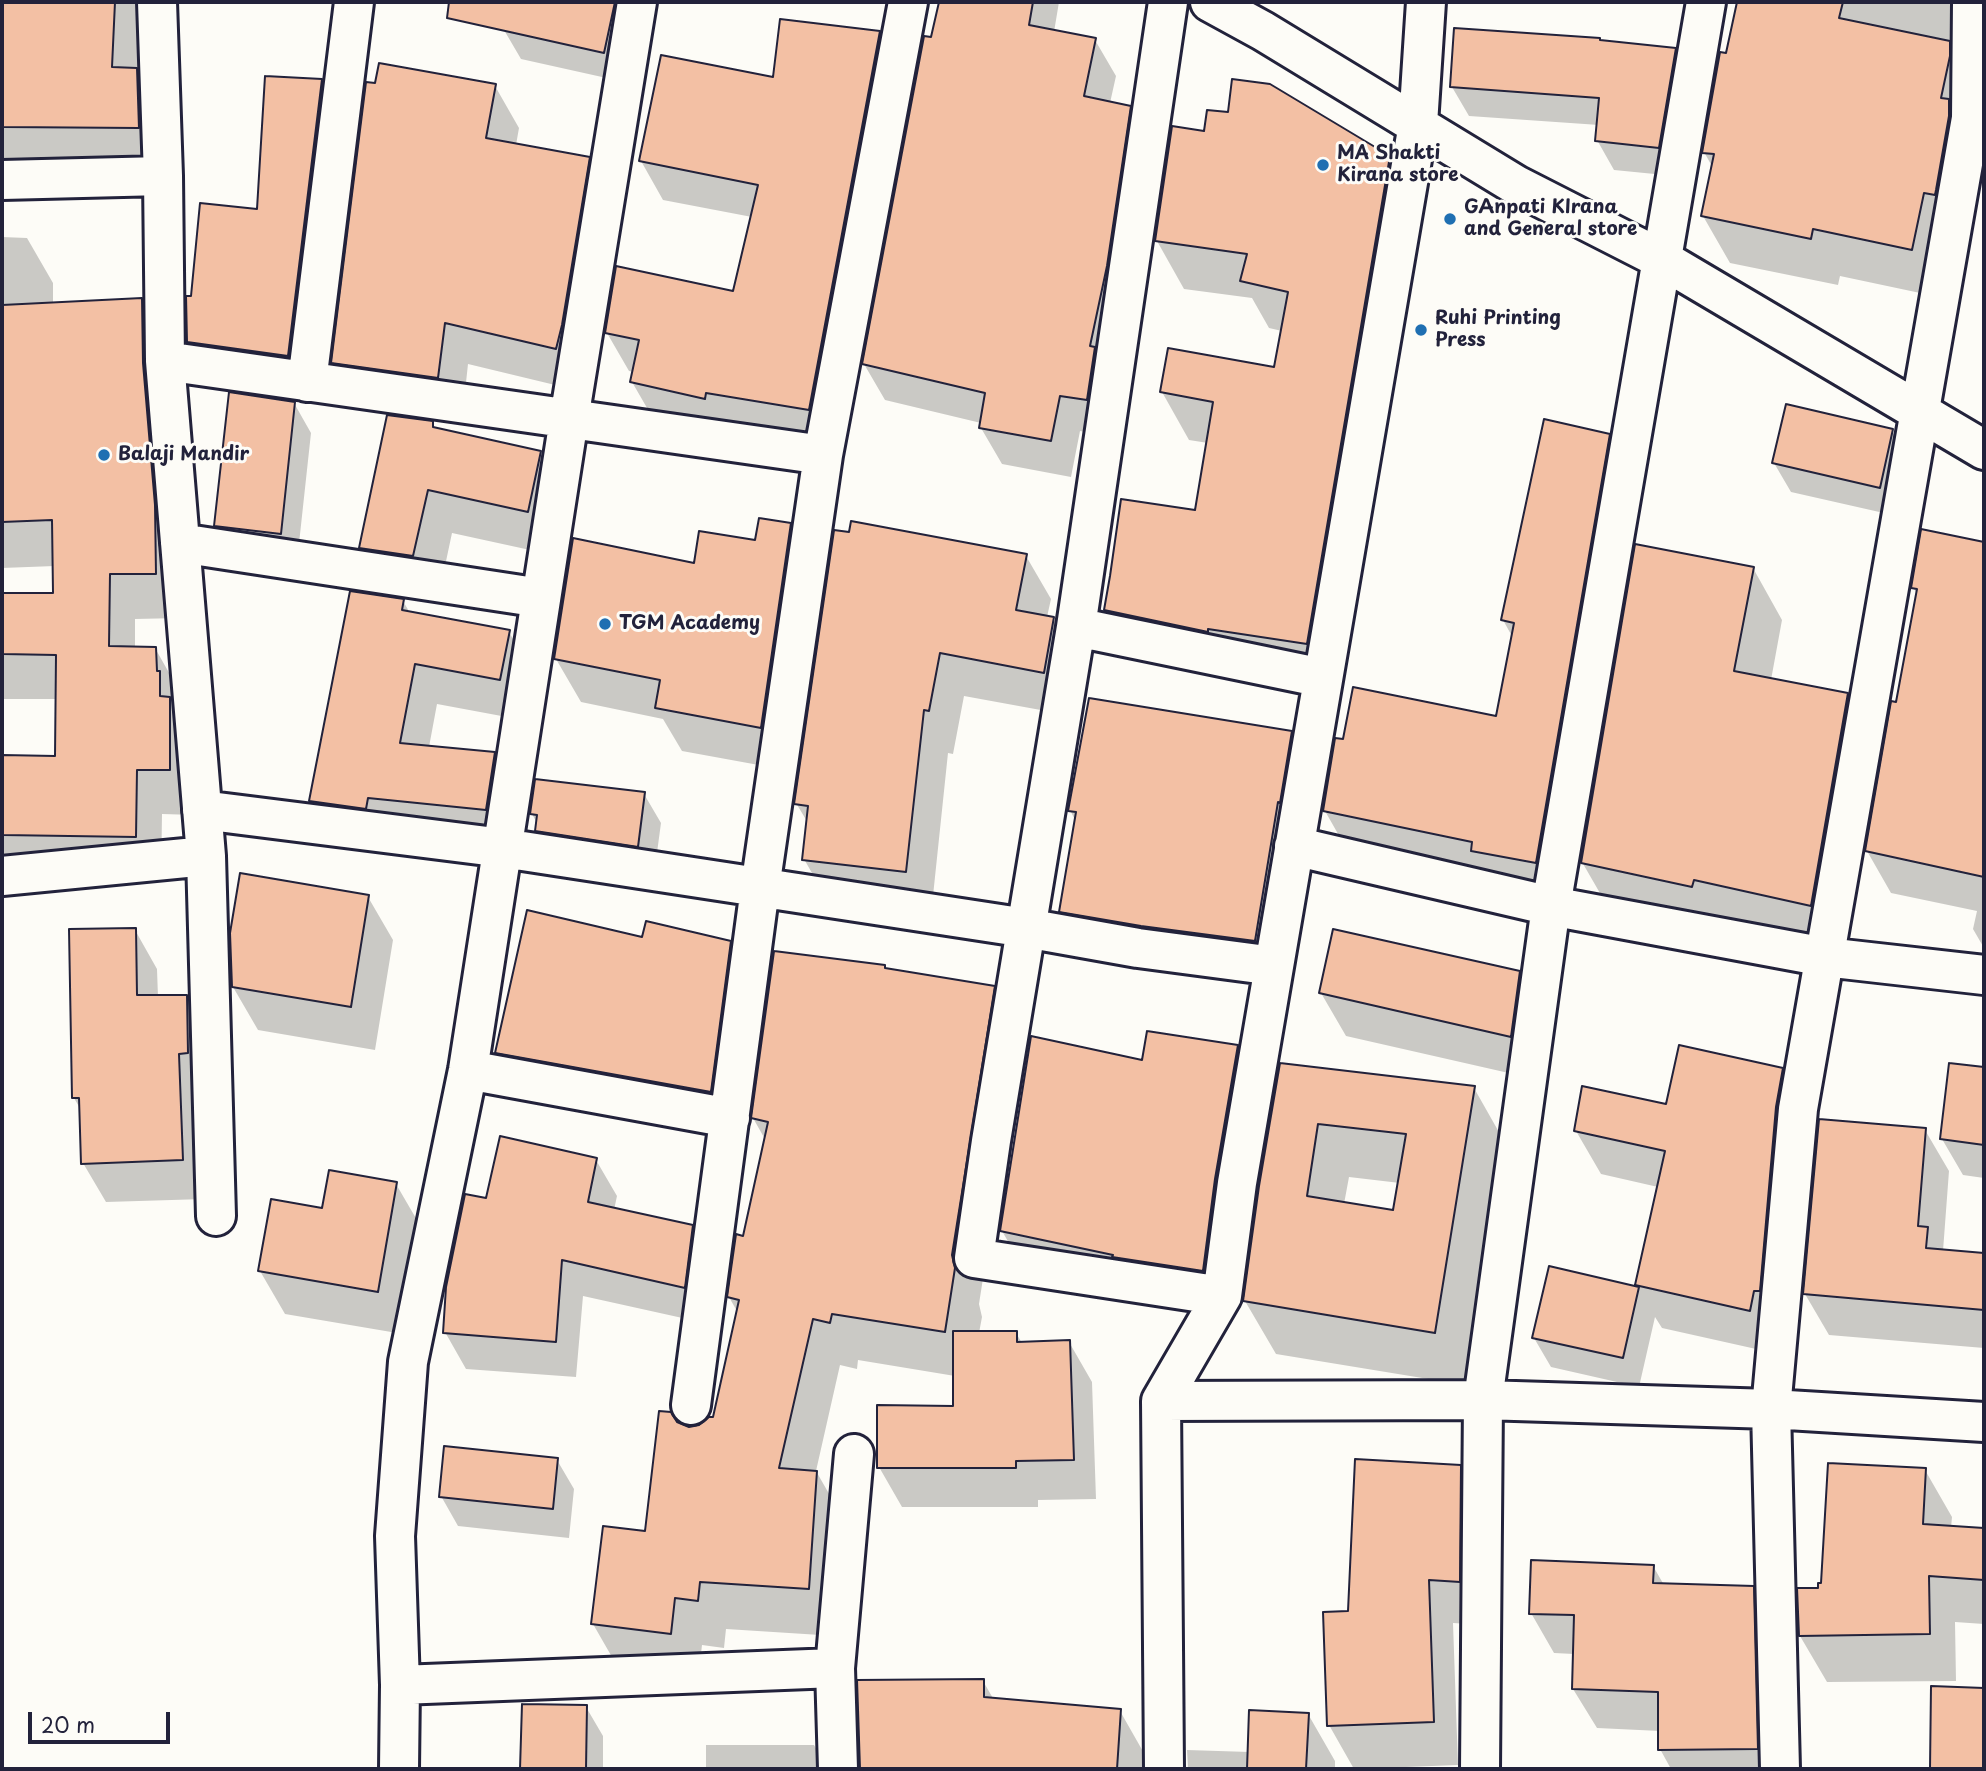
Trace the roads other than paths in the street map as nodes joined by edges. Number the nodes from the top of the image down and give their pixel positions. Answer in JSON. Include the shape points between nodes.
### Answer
{"nodes":[{"id":1,"x":157,"y":2,"type":"edge"},
{"id":2,"x":354,"y":2,"type":"edge"},
{"id":3,"x":637,"y":2,"type":"edge"},
{"id":4,"x":908,"y":2,"type":"edge"},
{"id":5,"x":1168,"y":2,"type":"edge"},
{"id":6,"x":1210,"y":2,"type":"edge"},
{"id":7,"x":1426,"y":2,"type":"edge"},
{"id":8,"x":1706,"y":2,"type":"edge"},
{"id":9,"x":1972,"y":2,"type":"edge"},
{"id":10,"x":1418,"y":124,"type":"junction"},
{"id":11,"x":163,"y":176,"type":"junction"},
{"id":12,"x":2,"y":180,"type":"edge"},
{"id":13,"x":1663,"y":260,"type":"junction"},
{"id":14,"x":165,"y":361,"type":"junction"},
{"id":15,"x":306,"y":382,"type":"junction"},
{"id":16,"x":1920,"y":412,"type":"junction"},
{"id":17,"x":569,"y":419,"type":"junction"},
{"id":18,"x":1984,"y":450,"type":"edge"},
{"id":19,"x":823,"y":455,"type":"junction"},
{"id":20,"x":180,"y":543,"type":"junction"},
{"id":21,"x":541,"y":598,"type":"junction"},
{"id":22,"x":1076,"y":627,"type":"junction"},
{"id":23,"x":1323,"y":678,"type":"junction"},
{"id":24,"x":202,"y":810,"type":"junction"},
{"id":25,"x":1294,"y":846,"type":"junction"},
{"id":26,"x":503,"y":848,"type":"junction"},
{"id":27,"x":206,"y":856,"type":"junction"},
{"id":28,"x":2,"y":876,"type":"edge"},
{"id":29,"x":760,"y":888,"type":"junction"},
{"id":30,"x":1551,"y":906,"type":"junction"},
{"id":31,"x":1026,"y":928,"type":"junction"},
{"id":32,"x":1825,"y":957,"type":"junction"},
{"id":33,"x":1274,"y":966,"type":"junction"},
{"id":34,"x":1984,"y":975,"type":"edge"},
{"id":35,"x":468,"y":1070,"type":"junction"},
{"id":36,"x":730,"y":1118,"type":"junction"},
{"id":37,"x":216,"y":1216,"type":"dead end"},
{"id":38,"x":1222,"y":1296,"type":"junction"},
{"id":39,"x":1483,"y":1400,"type":"junction"},
{"id":40,"x":1161,"y":1401,"type":"junction"},
{"id":41,"x":691,"y":1405,"type":"dead end"},
{"id":42,"x":1771,"y":1409,"type":"junction"},
{"id":43,"x":1984,"y":1422,"type":"edge"},
{"id":44,"x":854,"y":1454,"type":"dead end"},
{"id":45,"x":835,"y":1668,"type":"junction"},
{"id":46,"x":400,"y":1685,"type":"junction"},
{"id":47,"x":399,"y":1769,"type":"edge"},
{"id":48,"x":838,"y":1769,"type":"edge"},
{"id":49,"x":1164,"y":1769,"type":"edge"},
{"id":50,"x":1479,"y":1769,"type":"edge"},
{"id":51,"x":1780,"y":1769,"type":"edge"}],
"edges":[{"from":1,"to":11,"type":"street"},
{"from":2,"to":15,"type":"street"},
{"from":3,"to":17,"type":"street"},
{"from":4,"to":19,"type":"street"},
{"from":5,"to":22,"type":"street"},
{"from":6,"to":10,"type":"street"},
{"from":7,"to":10,"type":"street"},
{"from":8,"to":13,"type":"street"},
{"from":9,"to":16,"type":"street","via":[[1971,118]]},
{"from":10,"to":13,"type":"street","via":[[1516,185]]},
{"from":10,"to":23,"type":"street"},
{"from":11,"to":12,"type":"street"},
{"from":11,"to":14,"type":"street"},
{"from":13,"to":16,"type":"street"},
{"from":13,"to":30,"type":"street"},
{"from":14,"to":15,"type":"street"},
{"from":14,"to":20,"type":"street"},
{"from":15,"to":17,"type":"street"},
{"from":16,"to":18,"type":"street"},
{"from":16,"to":32,"type":"street"},
{"from":17,"to":19,"type":"street"},
{"from":17,"to":21,"type":"street"},
{"from":19,"to":29,"type":"street"},
{"from":20,"to":21,"type":"street"},
{"from":20,"to":24,"type":"street"},
{"from":21,"to":26,"type":"street"},
{"from":22,"to":23,"type":"street"},
{"from":22,"to":31,"type":"street"},
{"from":23,"to":25,"type":"street"},
{"from":24,"to":26,"type":"street"},
{"from":24,"to":27,"type":"street"},
{"from":25,"to":30,"type":"street"},
{"from":25,"to":33,"type":"street"},
{"from":26,"to":29,"type":"street"},
{"from":26,"to":35,"type":"street"},
{"from":27,"to":28,"type":"street"},
{"from":27,"to":37,"type":"street"},
{"from":29,"to":31,"type":"street"},
{"from":29,"to":36,"type":"street"},
{"from":30,"to":32,"type":"street"},
{"from":30,"to":39,"type":"street"},
{"from":31,"to":33,"type":"street"},
{"from":31,"to":38,"type":"street","via":[[974,1258]]},
{"from":32,"to":34,"type":"street"},
{"from":32,"to":42,"type":"street","via":[[1798,1110]]},
{"from":33,"to":38,"type":"street"},
{"from":35,"to":36,"type":"street"},
{"from":35,"to":46,"type":"street","via":[[408,1362],[395,1536]]},
{"from":36,"to":41,"type":"street"},
{"from":38,"to":40,"type":"street"},
{"from":39,"to":40,"type":"street"},
{"from":39,"to":42,"type":"street"},
{"from":39,"to":50,"type":"street"},
{"from":40,"to":49,"type":"street"},
{"from":42,"to":43,"type":"street"},
{"from":42,"to":51,"type":"street"},
{"from":44,"to":45,"type":"street"},
{"from":45,"to":46,"type":"street"},
{"from":45,"to":48,"type":"street"},
{"from":46,"to":47,"type":"street"}]}
